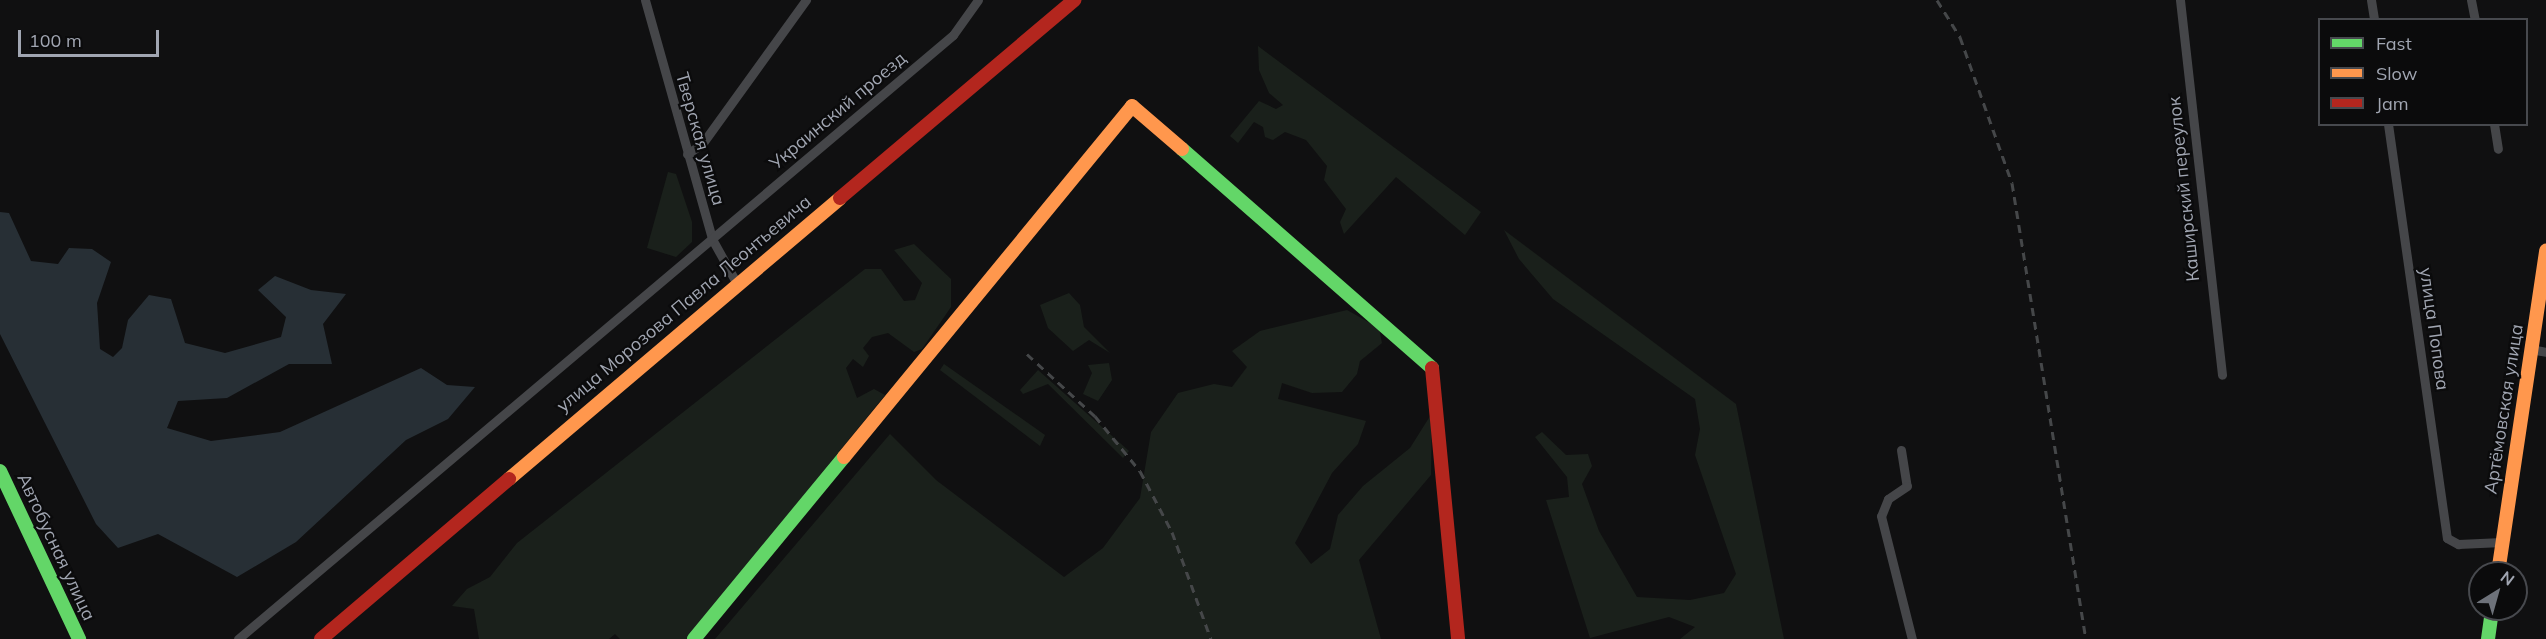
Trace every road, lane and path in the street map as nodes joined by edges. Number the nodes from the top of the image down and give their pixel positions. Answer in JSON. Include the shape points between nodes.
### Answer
{"nodes":[{"id":1,"x":645,"y":0,"type":"edge"},
{"id":2,"x":806,"y":0,"type":"edge"},
{"id":3,"x":978,"y":0,"type":"edge"},
{"id":4,"x":1074,"y":0,"type":"edge"},
{"id":5,"x":2180,"y":0,"type":"edge"},
{"id":6,"x":2371,"y":0,"type":"edge"},
{"id":7,"x":2471,"y":0,"type":"edge"},
{"id":8,"x":2374,"y":18,"type":"edge"},
{"id":9,"x":2475,"y":18,"type":"edge"},
{"id":10,"x":2388,"y":126,"type":"edge"},
{"id":11,"x":2494,"y":126,"type":"edge"},
{"id":12,"x":2498,"y":148,"type":"dead end"},
{"id":13,"x":687,"y":154,"type":"junction"},
{"id":14,"x":712,"y":239,"type":"junction"},
{"id":15,"x":2546,"y":254,"type":"edge"},
{"id":16,"x":736,"y":282,"type":"junction"},
{"id":17,"x":2531,"y":349,"type":"junction"},
{"id":18,"x":2546,"y":352,"type":"edge"},
{"id":19,"x":2222,"y":375,"type":"dead end"},
{"id":20,"x":1901,"y":450,"type":"dead end"},
{"id":21,"x":0,"y":471,"type":"edge"},
{"id":22,"x":2502,"y":542,"type":"junction"},
{"id":23,"x":2500,"y":561,"type":"edge"},
{"id":24,"x":2490,"y":621,"type":"edge"},
{"id":25,"x":79,"y":639,"type":"edge"},
{"id":26,"x":238,"y":639,"type":"edge"},
{"id":27,"x":321,"y":639,"type":"edge"},
{"id":28,"x":694,"y":639,"type":"edge"},
{"id":29,"x":1458,"y":639,"type":"edge"},
{"id":30,"x":1912,"y":639,"type":"edge"},
{"id":31,"x":2488,"y":639,"type":"edge"}],
"edges":[{"from":1,"to":13,"type":"street","name":"Тверская улица"},
{"from":2,"to":13,"type":"street","via":[[702,144]]},
{"from":3,"to":14,"type":"street","name":"Украинский проезд","via":[[953,35]]},
{"from":4,"to":16,"type":"street","name":"улица Морозова Павла Леонтьевича"},
{"from":5,"to":19,"type":"street","name":"Каширский переулок"},
{"from":6,"to":8,"type":"street"},
{"from":7,"to":9,"type":"street"},
{"from":10,"to":22,"type":"street","name":"улица Попова","via":[[2447,538],[2458,544]]},
{"from":11,"to":12,"type":"street"},
{"from":13,"to":14,"type":"street","name":"Тверская улица"},
{"from":14,"to":16,"type":"street","name":"Тверская улица"},
{"from":14,"to":26,"type":"street","name":"Украинский проезд"},
{"from":15,"to":17,"type":"street","name":"Артёмовская улица"},
{"from":16,"to":27,"type":"street","name":"улица Морозова Павла Леонтьевича"},
{"from":17,"to":18,"type":"street"},
{"from":17,"to":22,"type":"street","name":"Артёмовская улица"},
{"from":20,"to":30,"type":"street","via":[[1907,486],[1888,499],[1881,516]]},
{"from":21,"to":25,"type":"street","name":"Автобусная улица"},
{"from":22,"to":23,"type":"street","name":"Артёмовская улица"},
{"from":24,"to":31,"type":"street"},
{"from":28,"to":29,"type":"street","via":[[1132,106],[1434,370]]}]}
